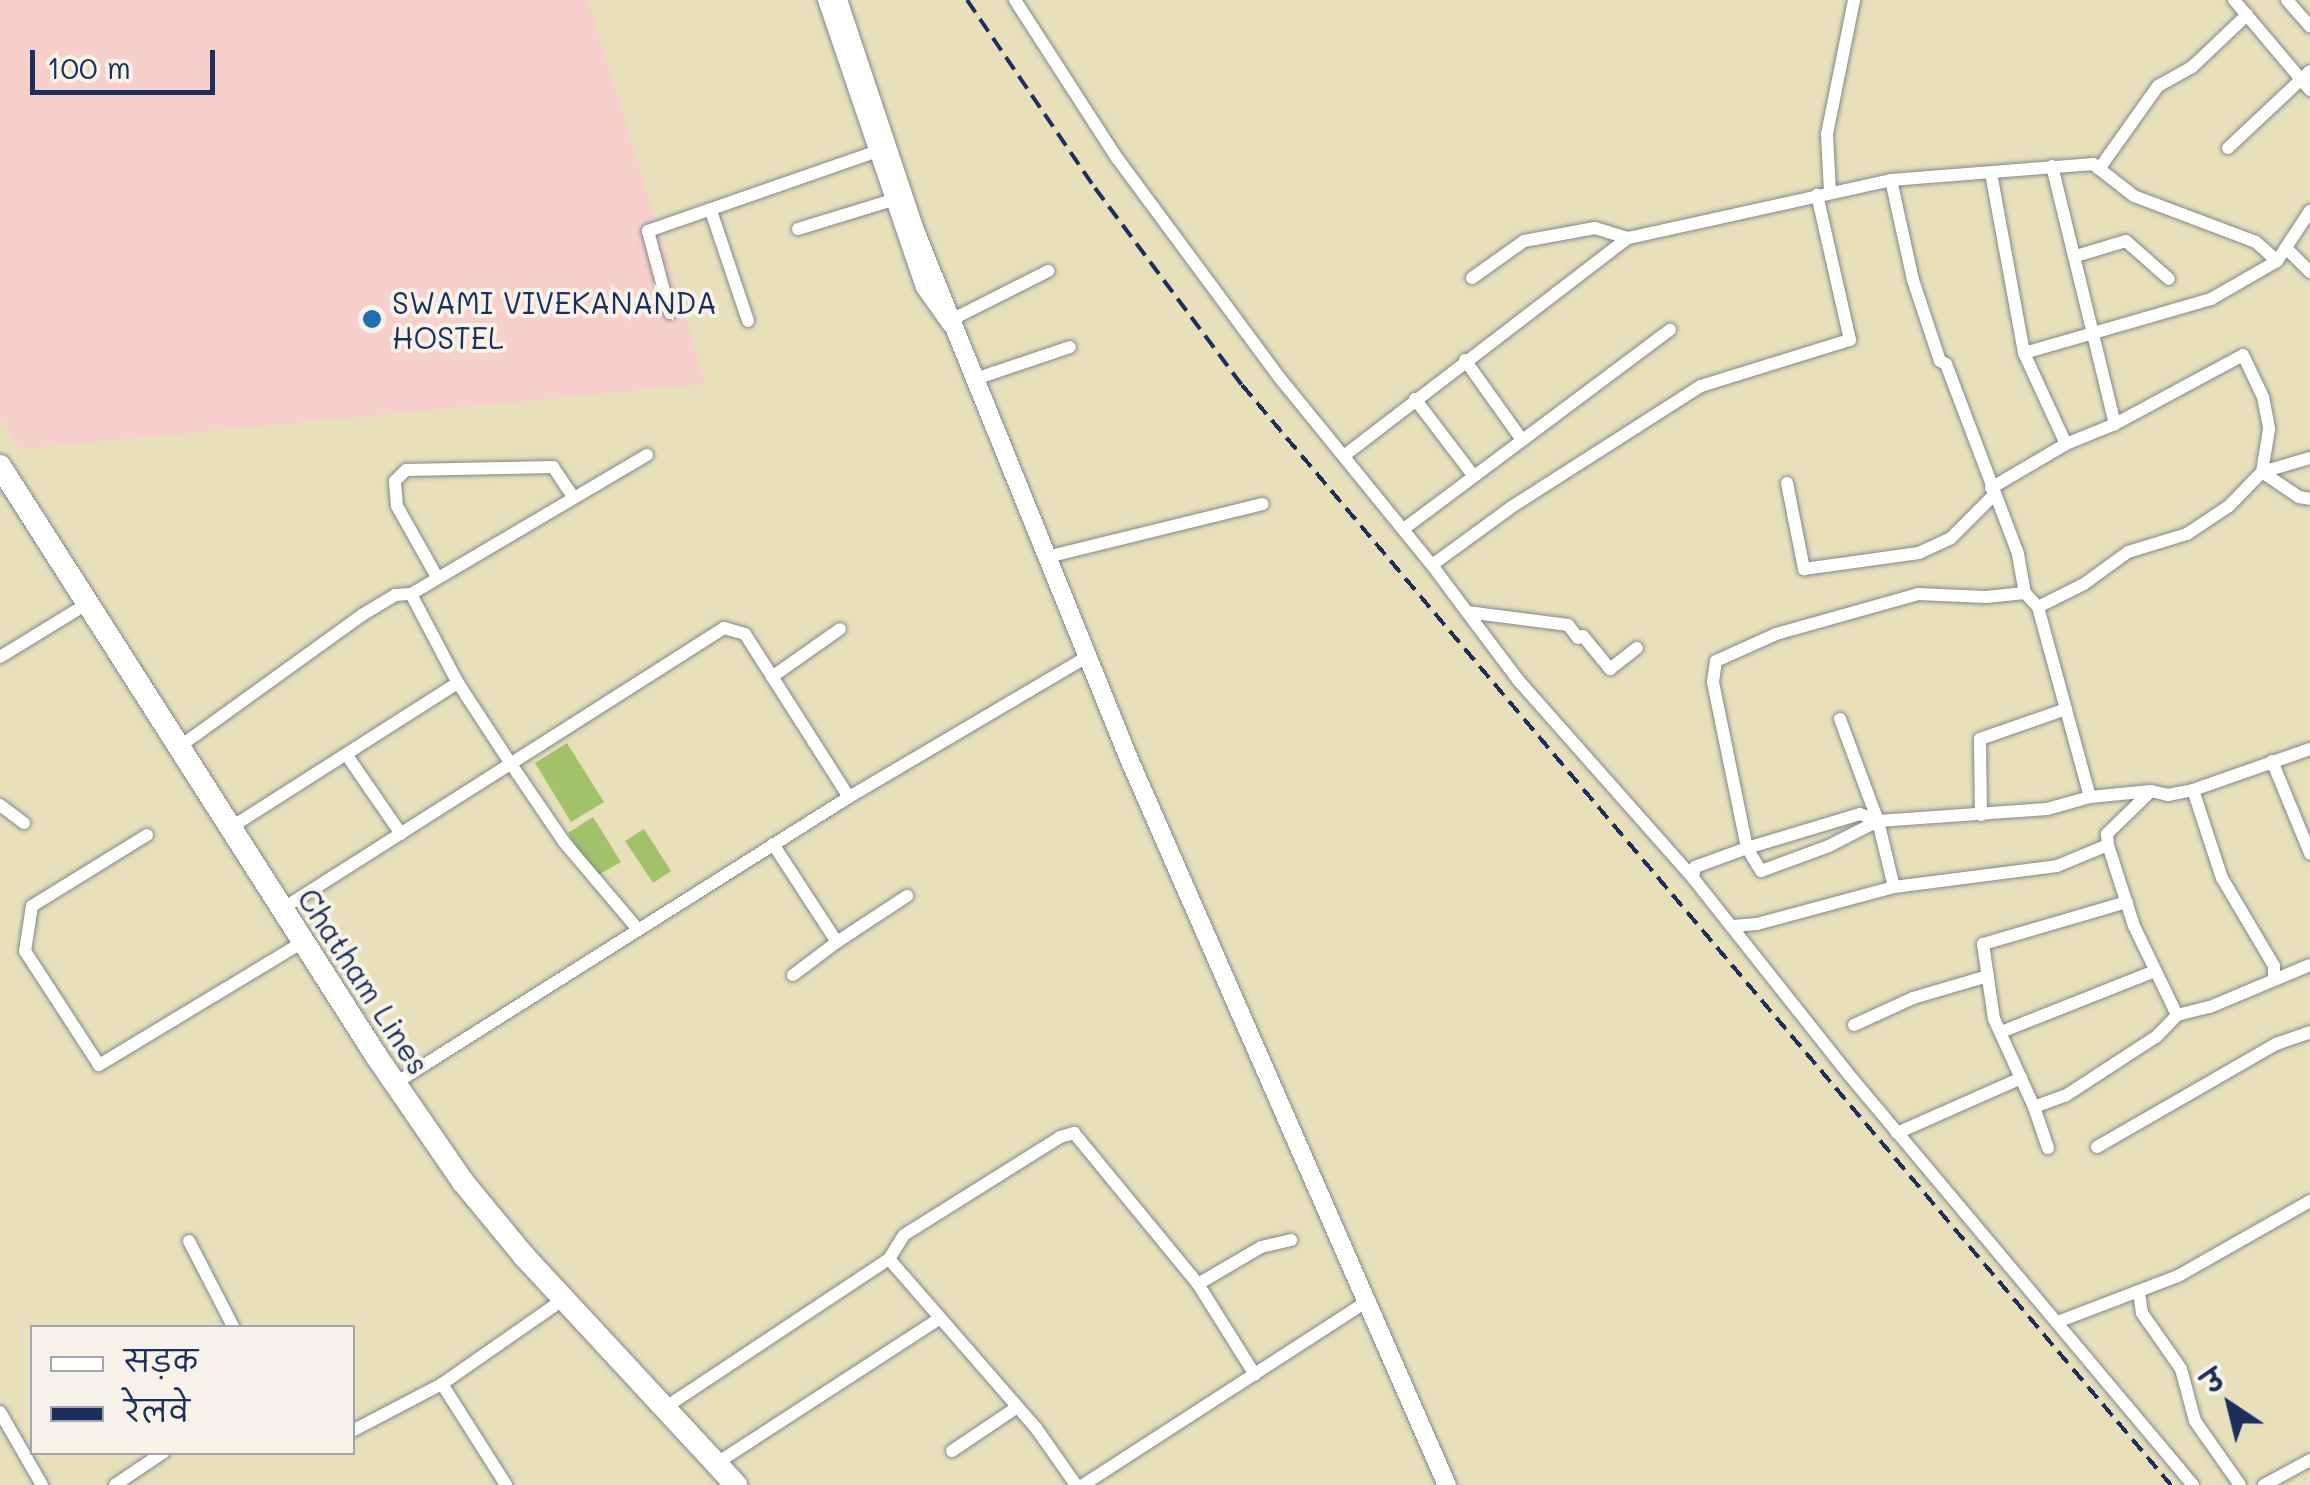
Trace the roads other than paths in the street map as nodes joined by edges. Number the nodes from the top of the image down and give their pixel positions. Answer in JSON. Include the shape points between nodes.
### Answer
{"nodes":[{"id":1,"x":824,"y":0,"type":"edge"},
{"id":2,"x":838,"y":0,"type":"edge"},
{"id":3,"x":1015,"y":0,"type":"edge"},
{"id":4,"x":1854,"y":0,"type":"edge"},
{"id":5,"x":2234,"y":0,"type":"edge"},
{"id":6,"x":2287,"y":0,"type":"edge"},
{"id":7,"x":2247,"y":16,"type":"junction"},
{"id":8,"x":2310,"y":26,"type":"edge"},
{"id":9,"x":2307,"y":80,"type":"edge"},
{"id":10,"x":2228,"y":148,"type":"dead end"},
{"id":11,"x":875,"y":152,"type":"junction"},
{"id":12,"x":2052,"y":166,"type":"junction"},
{"id":13,"x":2099,"y":169,"type":"junction"},
{"id":14,"x":1991,"y":174,"type":"junction"},
{"id":15,"x":1892,"y":180,"type":"junction"},
{"id":16,"x":1824,"y":193,"type":"junction"},
{"id":17,"x":892,"y":200,"type":"junction"},
{"id":18,"x":711,"y":211,"type":"junction"},
{"id":19,"x":2310,"y":212,"type":"edge"},
{"id":20,"x":798,"y":229,"type":"dead end"},
{"id":21,"x":1628,"y":238,"type":"junction"},
{"id":22,"x":2288,"y":248,"type":"junction"},
{"id":23,"x":2076,"y":256,"type":"junction"},
{"id":24,"x":2278,"y":261,"type":"junction"},
{"id":25,"x":1048,"y":272,"type":"dead end"},
{"id":26,"x":2310,"y":272,"type":"edge"},
{"id":27,"x":1472,"y":278,"type":"dead end"},
{"id":28,"x":2170,"y":279,"type":"dead end"},
{"id":29,"x":670,"y":314,"type":"dead end"},
{"id":30,"x":748,"y":321,"type":"dead end"},
{"id":31,"x":954,"y":328,"type":"junction"},
{"id":32,"x":1670,"y":330,"type":"dead end"},
{"id":33,"x":2094,"y":331,"type":"junction"},
{"id":34,"x":1070,"y":347,"type":"dead end"},
{"id":35,"x":2024,"y":353,"type":"junction"},
{"id":36,"x":1465,"y":360,"type":"junction"},
{"id":37,"x":975,"y":379,"type":"junction"},
{"id":38,"x":1414,"y":399,"type":"junction"},
{"id":39,"x":2115,"y":424,"type":"junction"},
{"id":40,"x":1522,"y":440,"type":"junction"},
{"id":41,"x":2066,"y":444,"type":"junction"},
{"id":42,"x":647,"y":455,"type":"dead end"},
{"id":43,"x":1345,"y":455,"type":"junction"},
{"id":44,"x":2310,"y":458,"type":"edge"},
{"id":45,"x":2262,"y":472,"type":"junction"},
{"id":46,"x":1472,"y":476,"type":"junction"},
{"id":47,"x":2,"y":477,"type":"edge"},
{"id":48,"x":1787,"y":483,"type":"dead end"},
{"id":49,"x":1992,"y":492,"type":"junction"},
{"id":50,"x":573,"y":498,"type":"junction"},
{"id":51,"x":2310,"y":499,"type":"edge"},
{"id":52,"x":1264,"y":504,"type":"dead end"},
{"id":53,"x":1405,"y":528,"type":"junction"},
{"id":54,"x":1047,"y":557,"type":"junction"},
{"id":55,"x":1432,"y":565,"type":"junction"},
{"id":56,"x":437,"y":578,"type":"junction"},
{"id":57,"x":411,"y":594,"type":"junction"},
{"id":58,"x":2025,"y":594,"type":"junction"},
{"id":59,"x":2038,"y":608,"type":"junction"},
{"id":60,"x":77,"y":610,"type":"junction"},
{"id":61,"x":1467,"y":612,"type":"junction"},
{"id":62,"x":840,"y":629,"type":"dead end"},
{"id":63,"x":1636,"y":648,"type":"dead end"},
{"id":64,"x":0,"y":657,"type":"edge"},
{"id":65,"x":1087,"y":657,"type":"junction"},
{"id":66,"x":772,"y":677,"type":"junction"},
{"id":67,"x":458,"y":684,"type":"junction"},
{"id":68,"x":2066,"y":709,"type":"junction"},
{"id":69,"x":1840,"y":719,"type":"dead end"},
{"id":70,"x":179,"y":747,"type":"junction"},
{"id":71,"x":2310,"y":748,"type":"edge"},
{"id":72,"x":346,"y":754,"type":"junction"},
{"id":73,"x":2272,"y":761,"type":"junction"},
{"id":74,"x":510,"y":764,"type":"junction"},
{"id":75,"x":2193,"y":790,"type":"junction"},
{"id":76,"x":2150,"y":791,"type":"junction"},
{"id":77,"x":849,"y":797,"type":"junction"},
{"id":78,"x":2090,"y":798,"type":"junction"},
{"id":79,"x":0,"y":805,"type":"edge"},
{"id":80,"x":1980,"y":815,"type":"junction"},
{"id":81,"x":1878,"y":822,"type":"junction"},
{"id":82,"x":24,"y":824,"type":"dead end"},
{"id":83,"x":230,"y":828,"type":"junction"},
{"id":84,"x":401,"y":834,"type":"junction"},
{"id":85,"x":146,"y":835,"type":"dead end"},
{"id":86,"x":773,"y":844,"type":"junction"},
{"id":87,"x":2108,"y":845,"type":"junction"},
{"id":88,"x":1747,"y":848,"type":"junction"},
{"id":89,"x":2310,"y":853,"type":"edge"},
{"id":90,"x":1693,"y":878,"type":"junction"},
{"id":91,"x":1894,"y":887,"type":"junction"},
{"id":92,"x":907,"y":896,"type":"dead end"},
{"id":93,"x":2127,"y":902,"type":"junction"},
{"id":94,"x":282,"y":909,"type":"junction"},
{"id":95,"x":1733,"y":926,"type":"junction"},
{"id":96,"x":637,"y":928,"type":"junction"},
{"id":97,"x":837,"y":942,"type":"junction"},
{"id":98,"x":293,"y":948,"type":"junction"},
{"id":99,"x":2310,"y":964,"type":"edge"},
{"id":100,"x":2155,"y":971,"type":"junction"},
{"id":101,"x":793,"y":975,"type":"dead end"},
{"id":102,"x":1988,"y":976,"type":"junction"},
{"id":103,"x":2274,"y":979,"type":"junction"},
{"id":104,"x":2177,"y":1015,"type":"junction"},
{"id":105,"x":1854,"y":1025,"type":"dead end"},
{"id":106,"x":2000,"y":1032,"type":"junction"},
{"id":107,"x":2310,"y":1032,"type":"edge"},
{"id":108,"x":2021,"y":1078,"type":"junction"},
{"id":109,"x":394,"y":1084,"type":"junction"},
{"id":110,"x":2034,"y":1107,"type":"junction"},
{"id":111,"x":1897,"y":1132,"type":"junction"},
{"id":112,"x":2097,"y":1147,"type":"dead end"},
{"id":113,"x":2048,"y":1148,"type":"dead end"},
{"id":114,"x":2310,"y":1201,"type":"edge"},
{"id":115,"x":1291,"y":1240,"type":"dead end"},
{"id":116,"x":188,"y":1241,"type":"dead end"},
{"id":117,"x":889,"y":1259,"type":"junction"},
{"id":118,"x":1198,"y":1284,"type":"junction"},
{"id":119,"x":2139,"y":1292,"type":"junction"},
{"id":120,"x":1366,"y":1302,"type":"junction"},
{"id":121,"x":554,"y":1306,"type":"junction"},
{"id":122,"x":940,"y":1318,"type":"junction"},
{"id":123,"x":2060,"y":1322,"type":"junction"},
{"id":124,"x":232,"y":1325,"type":"edge"},
{"id":125,"x":627,"y":1372,"type":"junction"},
{"id":126,"x":1255,"y":1375,"type":"junction"},
{"id":127,"x":442,"y":1384,"type":"junction"},
{"id":128,"x":666,"y":1406,"type":"junction"},
{"id":129,"x":1016,"y":1408,"type":"junction"},
{"id":130,"x":0,"y":1412,"type":"edge"},
{"id":131,"x":355,"y":1429,"type":"edge"},
{"id":132,"x":952,"y":1451,"type":"dead end"},
{"id":133,"x":160,"y":1455,"type":"edge"},
{"id":134,"x":2310,"y":1460,"type":"edge"},
{"id":135,"x":719,"y":1474,"type":"edge"},
{"id":136,"x":42,"y":1485,"type":"edge"},
{"id":137,"x":115,"y":1485,"type":"edge"},
{"id":138,"x":506,"y":1485,"type":"edge"},
{"id":139,"x":736,"y":1485,"type":"edge"},
{"id":140,"x":1080,"y":1485,"type":"edge"},
{"id":141,"x":1447,"y":1485,"type":"edge"},
{"id":142,"x":2194,"y":1485,"type":"edge"},
{"id":143,"x":2240,"y":1485,"type":"edge"},
{"id":144,"x":2264,"y":1485,"type":"edge"}],
"edges":[{"from":1,"to":11,"type":"street"},
{"from":2,"to":31,"type":"street"},
{"from":3,"to":43,"type":"street","via":[[1117,158]]},
{"from":4,"to":16,"type":"street","via":[[1827,134]]},
{"from":5,"to":7,"type":"street"},
{"from":6,"to":8,"type":"street"},
{"from":7,"to":9,"type":"street"},
{"from":7,"to":13,"type":"street","via":[[2192,68],[2158,86]]},
{"from":9,"to":10,"type":"street"},
{"from":11,"to":17,"type":"street"},
{"from":11,"to":18,"type":"street"},
{"from":12,"to":13,"type":"street"},
{"from":12,"to":14,"type":"street"},
{"from":12,"to":23,"type":"street"},
{"from":13,"to":24,"type":"street","via":[[2134,196],[2256,242]]},
{"from":14,"to":15,"type":"street"},
{"from":14,"to":35,"type":"street"},
{"from":15,"to":16,"type":"street"},
{"from":15,"to":49,"type":"street","via":[[1912,280]]},
{"from":16,"to":21,"type":"street"},
{"from":16,"to":55,"type":"street","via":[[1850,340],[1701,386]]},
{"from":17,"to":20,"type":"street"},
{"from":17,"to":31,"type":"street","via":[[922,288]]},
{"from":18,"to":29,"type":"street","via":[[648,232]]},
{"from":18,"to":30,"type":"street"},
{"from":19,"to":22,"type":"street"},
{"from":21,"to":27,"type":"street","via":[[1596,228],[1524,241]]},
{"from":21,"to":36,"type":"street"},
{"from":22,"to":24,"type":"street"},
{"from":22,"to":26,"type":"street"},
{"from":23,"to":28,"type":"street","via":[[2126,241]]},
{"from":23,"to":33,"type":"street"},
{"from":24,"to":33,"type":"street","via":[[2211,299]]},
{"from":25,"to":31,"type":"street"},
{"from":31,"to":37,"type":"street"},
{"from":32,"to":40,"type":"street"},
{"from":33,"to":35,"type":"street"},
{"from":33,"to":39,"type":"street"},
{"from":34,"to":37,"type":"street"},
{"from":35,"to":41,"type":"street"},
{"from":36,"to":38,"type":"street"},
{"from":36,"to":40,"type":"street"},
{"from":37,"to":54,"type":"street"},
{"from":38,"to":43,"type":"street"},
{"from":38,"to":46,"type":"street"},
{"from":39,"to":41,"type":"street"},
{"from":39,"to":45,"type":"street","via":[[2243,355],[2270,429]]},
{"from":40,"to":46,"type":"street"},
{"from":41,"to":49,"type":"street"},
{"from":42,"to":50,"type":"street"},
{"from":43,"to":53,"type":"street"},
{"from":44,"to":45,"type":"street"},
{"from":45,"to":51,"type":"street"},
{"from":45,"to":59,"type":"street","via":[[2229,506],[2187,534],[2128,552]]},
{"from":46,"to":53,"type":"street"},
{"from":47,"to":60,"type":"highway","name":"Chatham Lines"},
{"from":47,"to":70,"type":"highway","name":"Chatham Lines"},
{"from":48,"to":49,"type":"street","via":[[1804,570],[1919,553],[1950,538]]},
{"from":49,"to":58,"type":"street","via":[[2018,554]]},
{"from":50,"to":56,"type":"street"},
{"from":50,"to":56,"type":"street","via":[[553,467],[406,470],[395,480],[397,506]]},
{"from":52,"to":54,"type":"street"},
{"from":53,"to":55,"type":"street"},
{"from":54,"to":65,"type":"street"},
{"from":55,"to":61,"type":"street"},
{"from":56,"to":57,"type":"street"},
{"from":57,"to":67,"type":"street"},
{"from":57,"to":70,"type":"street","via":[[395,594],[362,614]]},
{"from":58,"to":59,"type":"street"},
{"from":58,"to":88,"type":"street","via":[[1918,594],[1776,634],[1716,661],[1713,682]]},
{"from":59,"to":68,"type":"street"},
{"from":60,"to":64,"type":"street"},
{"from":60,"to":98,"type":"highway","name":"Chatham Lines"},
{"from":61,"to":63,"type":"street","via":[[1568,625],[1610,668]]},
{"from":61,"to":90,"type":"street","via":[[1518,680]]},
{"from":62,"to":66,"type":"street"},
{"from":65,"to":77,"type":"street"},
{"from":65,"to":120,"type":"street"},
{"from":66,"to":74,"type":"street","via":[[744,634],[724,628]]},
{"from":66,"to":77,"type":"street"},
{"from":67,"to":72,"type":"street"},
{"from":67,"to":74,"type":"street"},
{"from":68,"to":78,"type":"street"},
{"from":68,"to":80,"type":"street","via":[[1980,739]]},
{"from":69,"to":81,"type":"street"},
{"from":70,"to":83,"type":"highway","name":"Chatham Lines"},
{"from":71,"to":73,"type":"street"},
{"from":72,"to":83,"type":"street"},
{"from":72,"to":84,"type":"street"},
{"from":73,"to":75,"type":"street"},
{"from":73,"to":89,"type":"street"},
{"from":74,"to":84,"type":"street"},
{"from":74,"to":96,"type":"street","via":[[564,842]]},
{"from":75,"to":76,"type":"street","via":[[2168,796]]},
{"from":75,"to":103,"type":"street","via":[[2218,867],[2274,966]]},
{"from":76,"to":78,"type":"street"},
{"from":76,"to":87,"type":"street","via":[[2107,834]]},
{"from":77,"to":86,"type":"street"},
{"from":78,"to":80,"type":"street"},
{"from":79,"to":82,"type":"street"},
{"from":80,"to":81,"type":"street"},
{"from":81,"to":88,"type":"street","via":[[1860,814]]},
{"from":81,"to":88,"type":"street","via":[[1760,871]]},
{"from":81,"to":91,"type":"street"},
{"from":83,"to":94,"type":"highway","name":"Chatham Lines"},
{"from":84,"to":94,"type":"street"},
{"from":85,"to":98,"type":"street","via":[[32,906],[25,951],[99,1065]]},
{"from":86,"to":96,"type":"street"},
{"from":86,"to":97,"type":"street"},
{"from":87,"to":91,"type":"street","via":[[2057,866]]},
{"from":87,"to":93,"type":"street"},
{"from":88,"to":90,"type":"street","via":[[1695,866]]},
{"from":90,"to":95,"type":"street"},
{"from":91,"to":95,"type":"street"},
{"from":92,"to":97,"type":"street"},
{"from":93,"to":100,"type":"street"},
{"from":93,"to":102,"type":"street","via":[[1983,944]]},
{"from":94,"to":109,"type":"highway","name":"Chatham Lines"},
{"from":95,"to":111,"type":"street"},
{"from":96,"to":109,"type":"street"},
{"from":97,"to":101,"type":"street"},
{"from":98,"to":121,"type":"highway","name":"Chatham Lines","via":[[468,1212]]},
{"from":99,"to":103,"type":"street"},
{"from":100,"to":104,"type":"street"},
{"from":100,"to":106,"type":"street"},
{"from":102,"to":105,"type":"street","via":[[1913,998]]},
{"from":102,"to":106,"type":"street"},
{"from":103,"to":104,"type":"street"},
{"from":104,"to":110,"type":"street","via":[[2157,1036],[2066,1096]]},
{"from":106,"to":108,"type":"street"},
{"from":107,"to":112,"type":"street","via":[[2276,1044]]},
{"from":108,"to":110,"type":"street"},
{"from":108,"to":111,"type":"street"},
{"from":109,"to":125,"type":"highway","name":"Chatham Lines","via":[[463,1182]]},
{"from":110,"to":113,"type":"street"},
{"from":111,"to":123,"type":"street"},
{"from":114,"to":119,"type":"street"},
{"from":115,"to":118,"type":"street","via":[[1261,1247]]},
{"from":116,"to":124,"type":"street"},
{"from":117,"to":118,"type":"street","via":[[904,1235],[1074,1133]]},
{"from":117,"to":122,"type":"street"},
{"from":117,"to":128,"type":"street"},
{"from":118,"to":126,"type":"street"},
{"from":119,"to":123,"type":"street"},
{"from":119,"to":143,"type":"street","via":[[2142,1312],[2181,1369],[2195,1421]]},
{"from":120,"to":126,"type":"street"},
{"from":120,"to":141,"type":"street"},
{"from":121,"to":125,"type":"highway","name":"Chatham Lines"},
{"from":121,"to":127,"type":"street"},
{"from":122,"to":129,"type":"street"},
{"from":122,"to":135,"type":"street"},
{"from":123,"to":142,"type":"street"},
{"from":125,"to":128,"type":"highway","name":"Chatham Lines"},
{"from":125,"to":135,"type":"highway","name":"Chatham Lines"},
{"from":126,"to":140,"type":"street"},
{"from":127,"to":131,"type":"street"},
{"from":127,"to":138,"type":"street"},
{"from":128,"to":135,"type":"highway","name":"Chatham Lines"},
{"from":129,"to":132,"type":"street"},
{"from":129,"to":140,"type":"street"},
{"from":130,"to":136,"type":"street"},
{"from":133,"to":137,"type":"street"},
{"from":134,"to":144,"type":"street"},
{"from":135,"to":139,"type":"highway","name":"Chatham Lines"}]}
